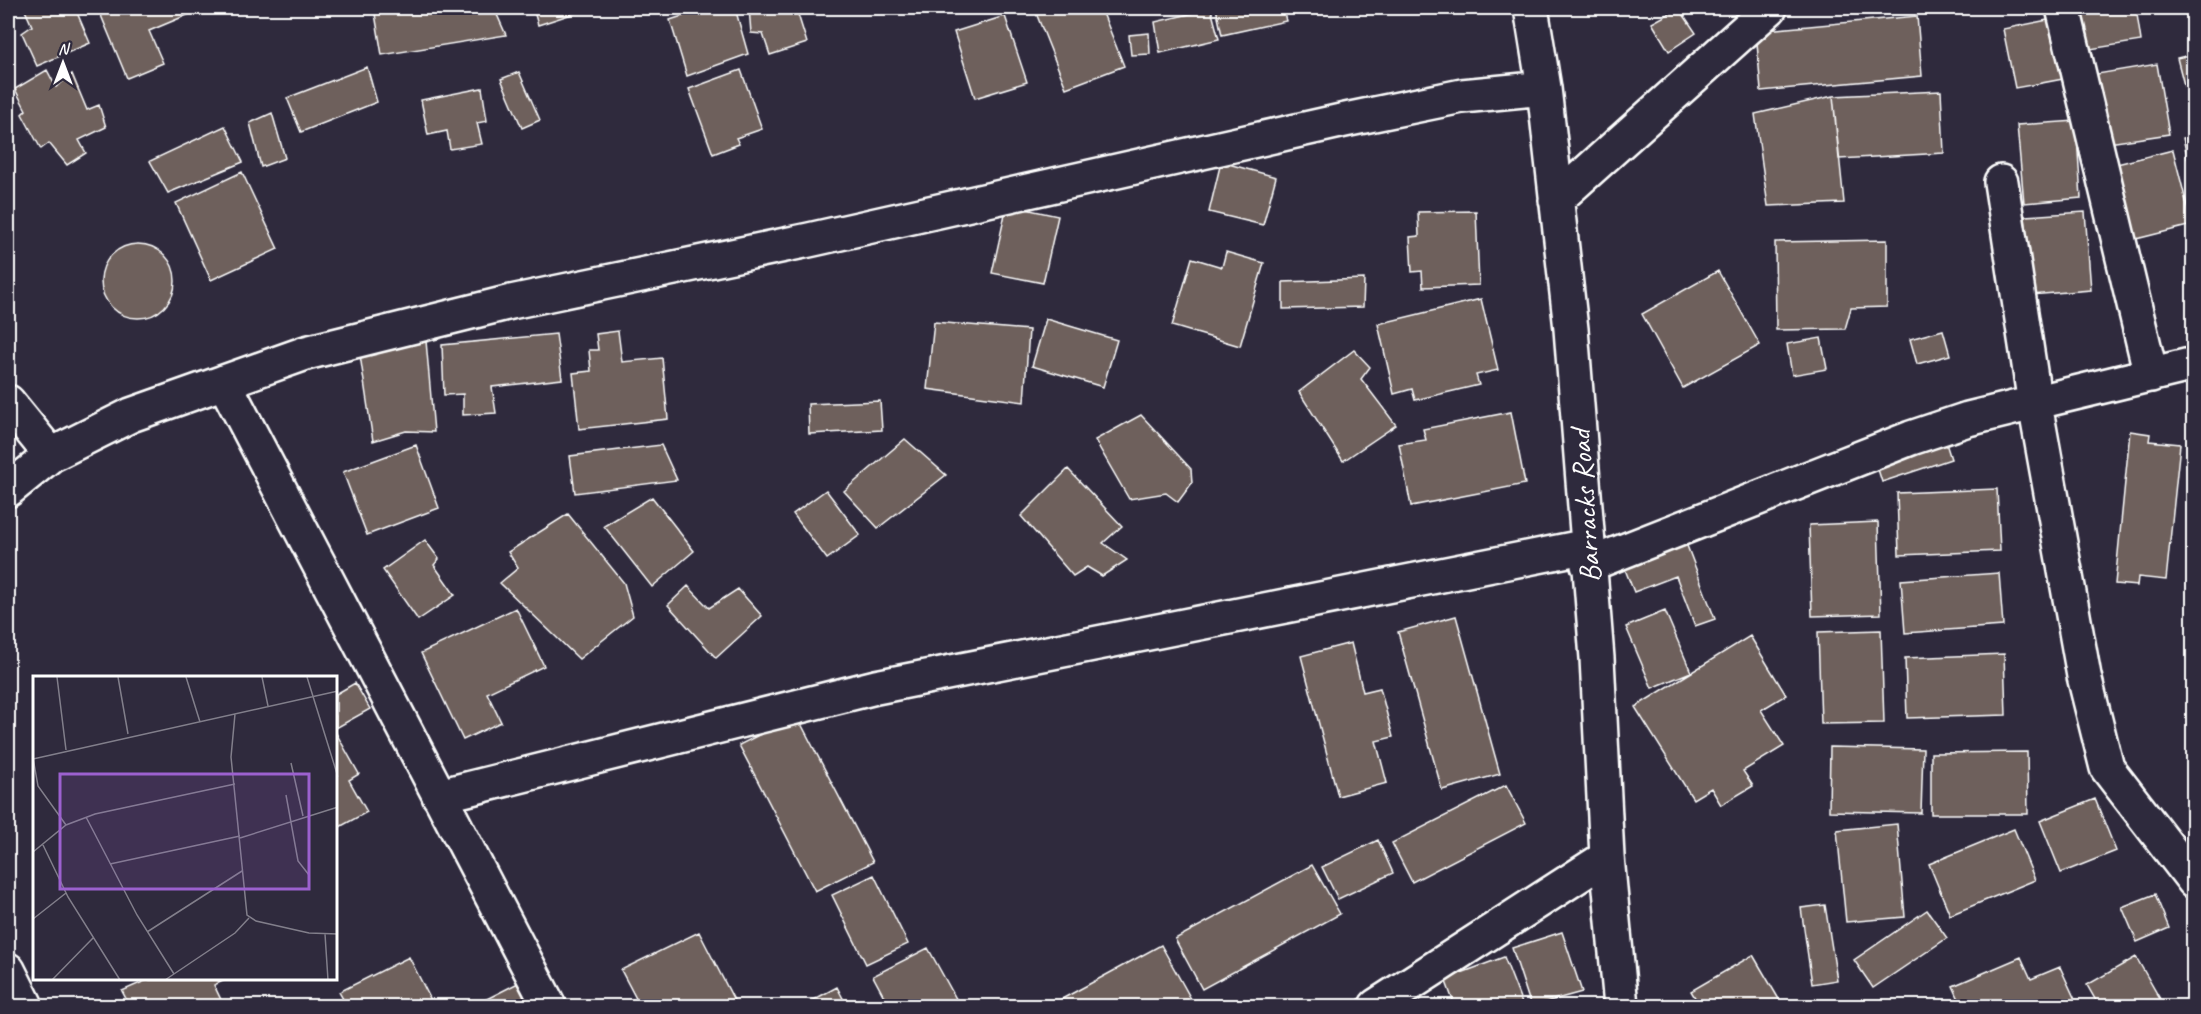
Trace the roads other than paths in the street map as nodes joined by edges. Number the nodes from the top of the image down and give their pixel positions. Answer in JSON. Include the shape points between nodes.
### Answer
{"nodes":[{"id":1,"x":1531,"y":8,"type":"edge"},
{"id":2,"x":1770,"y":8,"type":"edge"},
{"id":3,"x":2063,"y":8,"type":"edge"},
{"id":4,"x":1544,"y":88,"type":"junction"},
{"id":5,"x":2001,"y":182,"type":"dead end"},
{"id":6,"x":1556,"y":200,"type":"junction"},
{"id":7,"x":2193,"y":364,"type":"edge"},
{"id":8,"x":2151,"y":375,"type":"junction"},
{"id":9,"x":224,"y":382,"type":"junction"},
{"id":10,"x":8,"y":402,"type":"edge"},
{"id":11,"x":2035,"y":404,"type":"junction"},
{"id":12,"x":51,"y":455,"type":"junction"},
{"id":13,"x":8,"y":490,"type":"edge"},
{"id":14,"x":1588,"y":556,"type":"junction"},
{"id":15,"x":440,"y":796,"type":"junction"},
{"id":16,"x":1607,"y":857,"type":"junction"},
{"id":17,"x":2193,"y":881,"type":"edge"},
{"id":18,"x":8,"y":970,"type":"edge"},
{"id":19,"x":26,"y":1006,"type":"edge"},
{"id":20,"x":549,"y":1006,"type":"edge"},
{"id":21,"x":1376,"y":1006,"type":"edge"},
{"id":22,"x":1622,"y":1006,"type":"edge"}],
"edges":[{"from":1,"to":4,"type":"street","name":"Barracks Road"},
{"from":2,"to":6,"type":"street"},
{"from":3,"to":8,"type":"street"},
{"from":4,"to":6,"type":"street","name":"Barracks Road"},
{"from":4,"to":9,"type":"street","via":[[1462,96],[1345,120],[511,302],[306,352]]},
{"from":5,"to":11,"type":"street"},
{"from":6,"to":14,"type":"street","name":"Barracks Road","via":[[1571,329]]},
{"from":7,"to":8,"type":"street"},
{"from":8,"to":11,"type":"street"},
{"from":9,"to":12,"type":"street","via":[[131,415]]},
{"from":9,"to":15,"type":"street"},
{"from":10,"to":12,"type":"street"},
{"from":11,"to":14,"type":"street","via":[[1968,419],[1911,438]]},
{"from":11,"to":17,"type":"street","via":[[2084,676],[2107,768]]},
{"from":12,"to":13,"type":"street"},
{"from":14,"to":15,"type":"street","via":[[876,687]]},
{"from":14,"to":16,"type":"street","name":"Barracks Road"},
{"from":15,"to":20,"type":"street"},
{"from":16,"to":21,"type":"street"},
{"from":16,"to":22,"type":"street","name":"Barracks Road"},
{"from":18,"to":19,"type":"street"}]}
